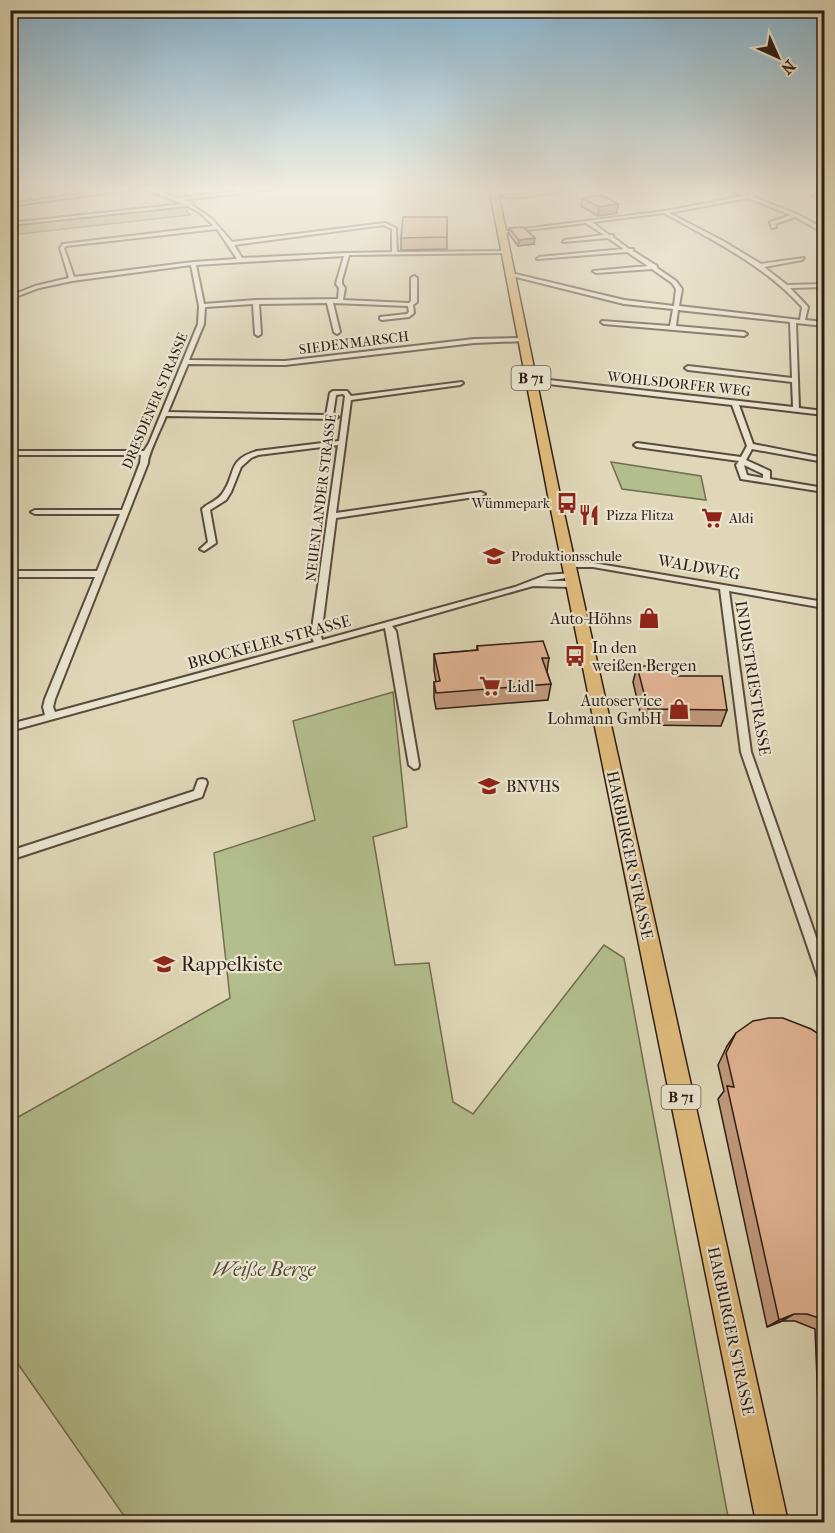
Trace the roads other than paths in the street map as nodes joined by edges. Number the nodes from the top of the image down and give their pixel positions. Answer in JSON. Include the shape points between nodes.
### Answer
{"nodes":[{"id":1,"x":65,"y":259,"type":"edge"},
{"id":2,"x":240,"y":259,"type":"joint"},
{"id":3,"x":250,"y":259,"type":"edge"},
{"id":4,"x":346,"y":259,"type":"edge"},
{"id":5,"x":508,"y":259,"type":"edge"},
{"id":6,"x":643,"y":259,"type":"edge"},
{"id":7,"x":747,"y":259,"type":"edge"},
{"id":8,"x":802,"y":259,"type":"dead end"},
{"id":9,"x":193,"y":263,"type":"junction"},
{"id":10,"x":760,"y":266,"type":"junction"},
{"id":11,"x":655,"y":267,"type":"junction"},
{"id":12,"x":596,"y":271,"type":"dead end"},
{"id":13,"x":511,"y":275,"type":"junction"},
{"id":14,"x":414,"y":278,"type":"dead end"},
{"id":15,"x":72,"y":279,"type":"junction"},
{"id":16,"x":825,"y":285,"type":"edge"},
{"id":17,"x":789,"y":286,"type":"junction"},
{"id":18,"x":10,"y":298,"type":"edge"},
{"id":19,"x":256,"y":302,"type":"junction"},
{"id":20,"x":340,"y":302,"type":"junction"},
{"id":21,"x":330,"y":303,"type":"junction"},
{"id":22,"x":410,"y":305,"type":"junction"},
{"id":23,"x":202,"y":306,"type":"junction"},
{"id":24,"x":677,"y":308,"type":"junction"},
{"id":25,"x":382,"y":318,"type":"dead end"},
{"id":26,"x":793,"y":321,"type":"junction"},
{"id":27,"x":604,"y":322,"type":"dead end"},
{"id":28,"x":802,"y":322,"type":"junction"},
{"id":29,"x":825,"y":324,"type":"edge"},
{"id":30,"x":673,"y":327,"type":"junction"},
{"id":31,"x":337,"y":332,"type":"dead end"},
{"id":32,"x":258,"y":334,"type":"dead end"},
{"id":33,"x":744,"y":334,"type":"dead end"},
{"id":34,"x":524,"y":340,"type":"junction"},
{"id":35,"x":186,"y":362,"type":"junction"},
{"id":36,"x":688,"y":368,"type":"dead end"},
{"id":37,"x":531,"y":380,"type":"junction"},
{"id":38,"x":794,"y":380,"type":"junction"},
{"id":39,"x":460,"y":383,"type":"dead end"},
{"id":40,"x":347,"y":399,"type":"junction"},
{"id":41,"x":735,"y":403,"type":"junction"},
{"id":42,"x":796,"y":410,"type":"junction"},
{"id":43,"x":825,"y":413,"type":"edge"},
{"id":44,"x":164,"y":414,"type":"junction"},
{"id":45,"x":329,"y":416,"type":"junction"},
{"id":46,"x":345,"y":417,"type":"junction"},
{"id":47,"x":342,"y":442,"type":"junction"},
{"id":48,"x":637,"y":446,"type":"dead end"},
{"id":49,"x":750,"y":446,"type":"junction"},
{"id":50,"x":10,"y":453,"type":"edge"},
{"id":51,"x":146,"y":453,"type":"junction"},
{"id":52,"x":742,"y":460,"type":"junction"},
{"id":53,"x":825,"y":460,"type":"edge"},
{"id":54,"x":765,"y":480,"type":"junction"},
{"id":55,"x":825,"y":490,"type":"edge"},
{"id":56,"x":481,"y":494,"type":"dead end"},
{"id":57,"x":35,"y":512,"type":"dead end"},
{"id":58,"x":123,"y":512,"type":"junction"},
{"id":59,"x":332,"y":516,"type":"junction"},
{"id":60,"x":204,"y":549,"type":"dead end"},
{"id":61,"x":10,"y":574,"type":"edge"},
{"id":62,"x":98,"y":574,"type":"junction"},
{"id":63,"x":570,"y":575,"type":"junction"},
{"id":64,"x":724,"y":587,"type":"junction"},
{"id":65,"x":825,"y":605,"type":"edge"},
{"id":66,"x":387,"y":625,"type":"junction"},
{"id":67,"x":319,"y":643,"type":"junction"},
{"id":68,"x":51,"y":717,"type":"junction"},
{"id":69,"x":10,"y":728,"type":"edge"},
{"id":70,"x":414,"y":765,"type":"dead end"},
{"id":71,"x":202,"y":783,"type":"dead end"},
{"id":72,"x":10,"y":856,"type":"edge"},
{"id":73,"x":825,"y":977,"type":"edge"},
{"id":74,"x":772,"y":1522,"type":"edge"}],
"edges":[{"from":1,"to":15,"type":"street"},
{"from":2,"to":3,"type":"street"},
{"from":2,"to":9,"type":"street"},
{"from":4,"to":20,"type":"street","via":[[340,274]]},
{"from":5,"to":13,"type":"main road","name":"HARBURGER STRASSE","number":"B 71"},
{"from":6,"to":11,"type":"street"},
{"from":7,"to":10,"type":"street"},
{"from":8,"to":10,"type":"street"},
{"from":9,"to":15,"type":"street"},
{"from":9,"to":23,"type":"street","name":"DRESDENER STRASSE"},
{"from":10,"to":17,"type":"street"},
{"from":11,"to":12,"type":"street"},
{"from":11,"to":24,"type":"street","via":[[679,289]]},
{"from":13,"to":24,"type":"street","via":[[624,302]]},
{"from":13,"to":34,"type":"main road","name":"HARBURGER STRASSE","number":"B 71"},
{"from":14,"to":22,"type":"street","via":[[414,302]]},
{"from":15,"to":18,"type":"street"},
{"from":16,"to":17,"type":"street"},
{"from":17,"to":28,"type":"street","via":[[805,307]]},
{"from":19,"to":21,"type":"street"},
{"from":19,"to":23,"type":"street"},
{"from":19,"to":32,"type":"street"},
{"from":20,"to":21,"type":"street"},
{"from":20,"to":22,"type":"street"},
{"from":21,"to":31,"type":"street"},
{"from":22,"to":25,"type":"street","via":[[409,315]]},
{"from":23,"to":35,"type":"street","name":"DRESDENER STRASSE","via":[[199,330]]},
{"from":24,"to":26,"type":"street"},
{"from":24,"to":30,"type":"street"},
{"from":26,"to":28,"type":"street"},
{"from":26,"to":38,"type":"street"},
{"from":27,"to":30,"type":"street"},
{"from":28,"to":29,"type":"street"},
{"from":30,"to":33,"type":"street"},
{"from":34,"to":35,"type":"street","name":"SIEDENMARSCH","via":[[474,341],[285,363]]},
{"from":34,"to":37,"type":"main road","name":"HARBURGER STRASSE","number":"B 71"},
{"from":35,"to":44,"type":"street","name":"DRESDENER STRASSE"},
{"from":36,"to":38,"type":"street"},
{"from":37,"to":41,"type":"street","name":"WOHLSDORFER WEG"},
{"from":37,"to":63,"type":"main road","name":"HARBURGER STRASSE","number":"B 71"},
{"from":38,"to":42,"type":"street"},
{"from":39,"to":40,"type":"street"},
{"from":40,"to":45,"type":"street","name":"NEUENLANDER STRASSE","via":[[345,392],[333,393]]},
{"from":40,"to":46,"type":"street","name":"NEUENLANDER STRASSE"},
{"from":41,"to":42,"type":"street","name":"WOHLSDORFER WEG"},
{"from":41,"to":49,"type":"street"},
{"from":42,"to":43,"type":"street","name":"WOHLSDORFER WEG"},
{"from":44,"to":45,"type":"street"},
{"from":44,"to":51,"type":"street","name":"DRESDENER STRASSE"},
{"from":45,"to":46,"type":"street"},
{"from":46,"to":47,"type":"street","name":"NEUENLANDER STRASSE"},
{"from":47,"to":59,"type":"street","name":"NEUENLANDER STRASSE"},
{"from":47,"to":60,"type":"street","via":[[247,457],[234,470],[224,497],[206,509],[212,543]]},
{"from":48,"to":52,"type":"street"},
{"from":49,"to":52,"type":"street"},
{"from":49,"to":53,"type":"street"},
{"from":50,"to":51,"type":"street"},
{"from":51,"to":58,"type":"street","name":"DRESDENER STRASSE"},
{"from":52,"to":54,"type":"street","via":[[767,473]]},
{"from":52,"to":54,"type":"street","via":[[744,477]]},
{"from":54,"to":55,"type":"street"},
{"from":56,"to":59,"type":"street"},
{"from":57,"to":58,"type":"street"},
{"from":58,"to":62,"type":"street","name":"DRESDENER STRASSE"},
{"from":59,"to":67,"type":"street","name":"NEUENLANDER STRASSE","via":[[316,636]]},
{"from":61,"to":62,"type":"street"},
{"from":62,"to":68,"type":"street","name":"DRESDENER STRASSE","via":[[50,699]]},
{"from":63,"to":64,"type":"street","name":"WALDWEG","via":[[593,565]]},
{"from":63,"to":66,"type":"street","name":"BROCKELER STRASSE"},
{"from":63,"to":74,"type":"main road","name":"HARBURGER STRASSE","number":"B 71"},
{"from":64,"to":65,"type":"street","name":"WALDWEG"},
{"from":64,"to":73,"type":"street","name":"INDUSTRIESTRASSE","via":[[746,752]]},
{"from":66,"to":67,"type":"street","name":"BROCKELER STRASSE"},
{"from":66,"to":70,"type":"street"},
{"from":67,"to":68,"type":"street","name":"BROCKELER STRASSE"},
{"from":68,"to":69,"type":"street","name":"BROCKELER STRASSE"},
{"from":71,"to":72,"type":"street","via":[[198,794]]}]}
